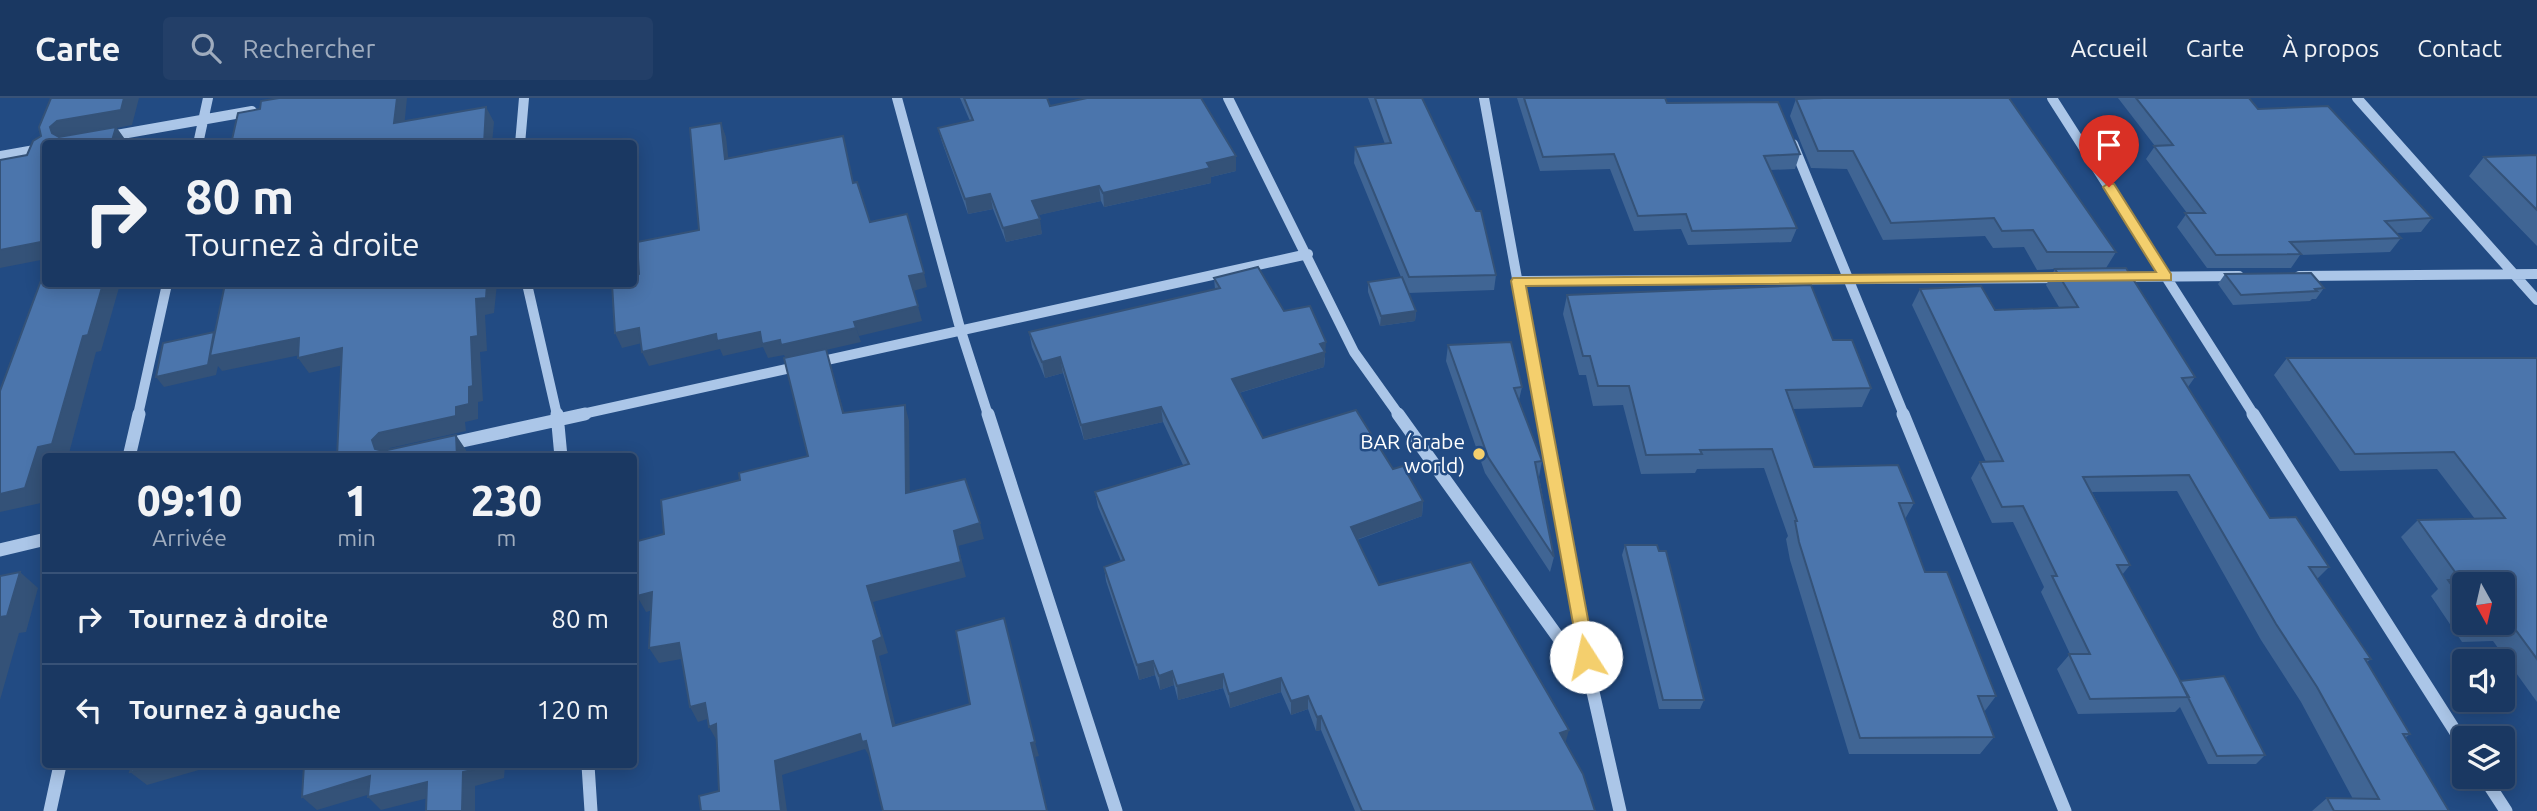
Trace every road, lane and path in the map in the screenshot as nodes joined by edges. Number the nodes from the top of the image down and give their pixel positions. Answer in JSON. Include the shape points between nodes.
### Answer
{"nodes":[{"id":1,"x":208,"y":98,"type":"edge"},
{"id":2,"x":524,"y":98,"type":"edge"},
{"id":3,"x":897,"y":98,"type":"edge"},
{"id":4,"x":1228,"y":98,"type":"edge"},
{"id":5,"x":1484,"y":98,"type":"edge"},
{"id":6,"x":2052,"y":98,"type":"edge"},
{"id":7,"x":2357,"y":98,"type":"edge"},
{"id":8,"x":258,"y":110,"type":"edge"},
{"id":9,"x":203,"y":119,"type":"junction"},
{"id":10,"x":1789,"y":134,"type":"edge"},
{"id":11,"x":96,"y":139,"type":"edge"},
{"id":12,"x":199,"y":140,"type":"edge"},
{"id":13,"x":520,"y":140,"type":"edge"},
{"id":14,"x":42,"y":149,"type":"edge"},
{"id":15,"x":0,"y":156,"type":"edge"},
{"id":16,"x":1308,"y":254,"type":"junction"},
{"id":17,"x":2514,"y":274,"type":"junction"},
{"id":18,"x":2537,"y":274,"type":"edge"},
{"id":19,"x":2250,"y":276,"type":"edge"},
{"id":20,"x":2292,"y":276,"type":"edge"},
{"id":21,"x":2166,"y":277,"type":"junction"},
{"id":22,"x":2084,"y":278,"type":"edge"},
{"id":23,"x":2097,"y":278,"type":"edge"},
{"id":24,"x":1849,"y":280,"type":"junction"},
{"id":25,"x":1518,"y":281,"type":"junction"},
{"id":26,"x":166,"y":287,"type":"edge"},
{"id":27,"x":528,"y":287,"type":"edge"},
{"id":28,"x":2537,"y":300,"type":"edge"},
{"id":29,"x":960,"y":328,"type":"junction"},
{"id":30,"x":558,"y":418,"type":"junction"},
{"id":31,"x":430,"y":448,"type":"edge"},
{"id":32,"x":130,"y":453,"type":"edge"},
{"id":33,"x":561,"y":453,"type":"edge"},
{"id":34,"x":42,"y":540,"type":"edge"},
{"id":35,"x":0,"y":550,"type":"edge"},
{"id":36,"x":1591,"y":684,"type":"junction"},
{"id":37,"x":2452,"y":726,"type":"edge"},
{"id":38,"x":59,"y":768,"type":"edge"},
{"id":39,"x":588,"y":768,"type":"edge"},
{"id":40,"x":2492,"y":789,"type":"edge"},
{"id":41,"x":50,"y":811,"type":"edge"},
{"id":42,"x":592,"y":811,"type":"edge"},
{"id":43,"x":1116,"y":811,"type":"edge"},
{"id":44,"x":1620,"y":811,"type":"edge"},
{"id":45,"x":2065,"y":811,"type":"edge"},
{"id":46,"x":2506,"y":811,"type":"edge"}],
"edges":[{"from":1,"to":9,"type":"street"},
{"from":2,"to":13,"type":"street"},
{"from":3,"to":29,"type":"street"},
{"from":4,"to":16,"type":"street"},
{"from":5,"to":25,"type":"street"},
{"from":6,"to":21,"type":"street"},
{"from":7,"to":17,"type":"street"},
{"from":8,"to":9,"type":"street"},
{"from":9,"to":11,"type":"street"},
{"from":9,"to":12,"type":"street"},
{"from":10,"to":24,"type":"street"},
{"from":14,"to":15,"type":"street"},
{"from":16,"to":29,"type":"street"},
{"from":16,"to":36,"type":"street","via":[[1354,352]]},
{"from":17,"to":18,"type":"street"},
{"from":17,"to":20,"type":"street"},
{"from":17,"to":28,"type":"street"},
{"from":19,"to":21,"type":"street"},
{"from":21,"to":23,"type":"street"},
{"from":21,"to":37,"type":"street"},
{"from":22,"to":24,"type":"street"},
{"from":24,"to":25,"type":"street"},
{"from":24,"to":45,"type":"street"},
{"from":25,"to":36,"type":"street"},
{"from":26,"to":32,"type":"street"},
{"from":27,"to":30,"type":"street"},
{"from":29,"to":30,"type":"street"},
{"from":29,"to":43,"type":"street"},
{"from":30,"to":31,"type":"street"},
{"from":30,"to":33,"type":"street"},
{"from":34,"to":35,"type":"street"},
{"from":36,"to":44,"type":"street"},
{"from":38,"to":41,"type":"street"},
{"from":39,"to":42,"type":"street"},
{"from":40,"to":46,"type":"street"}]}
